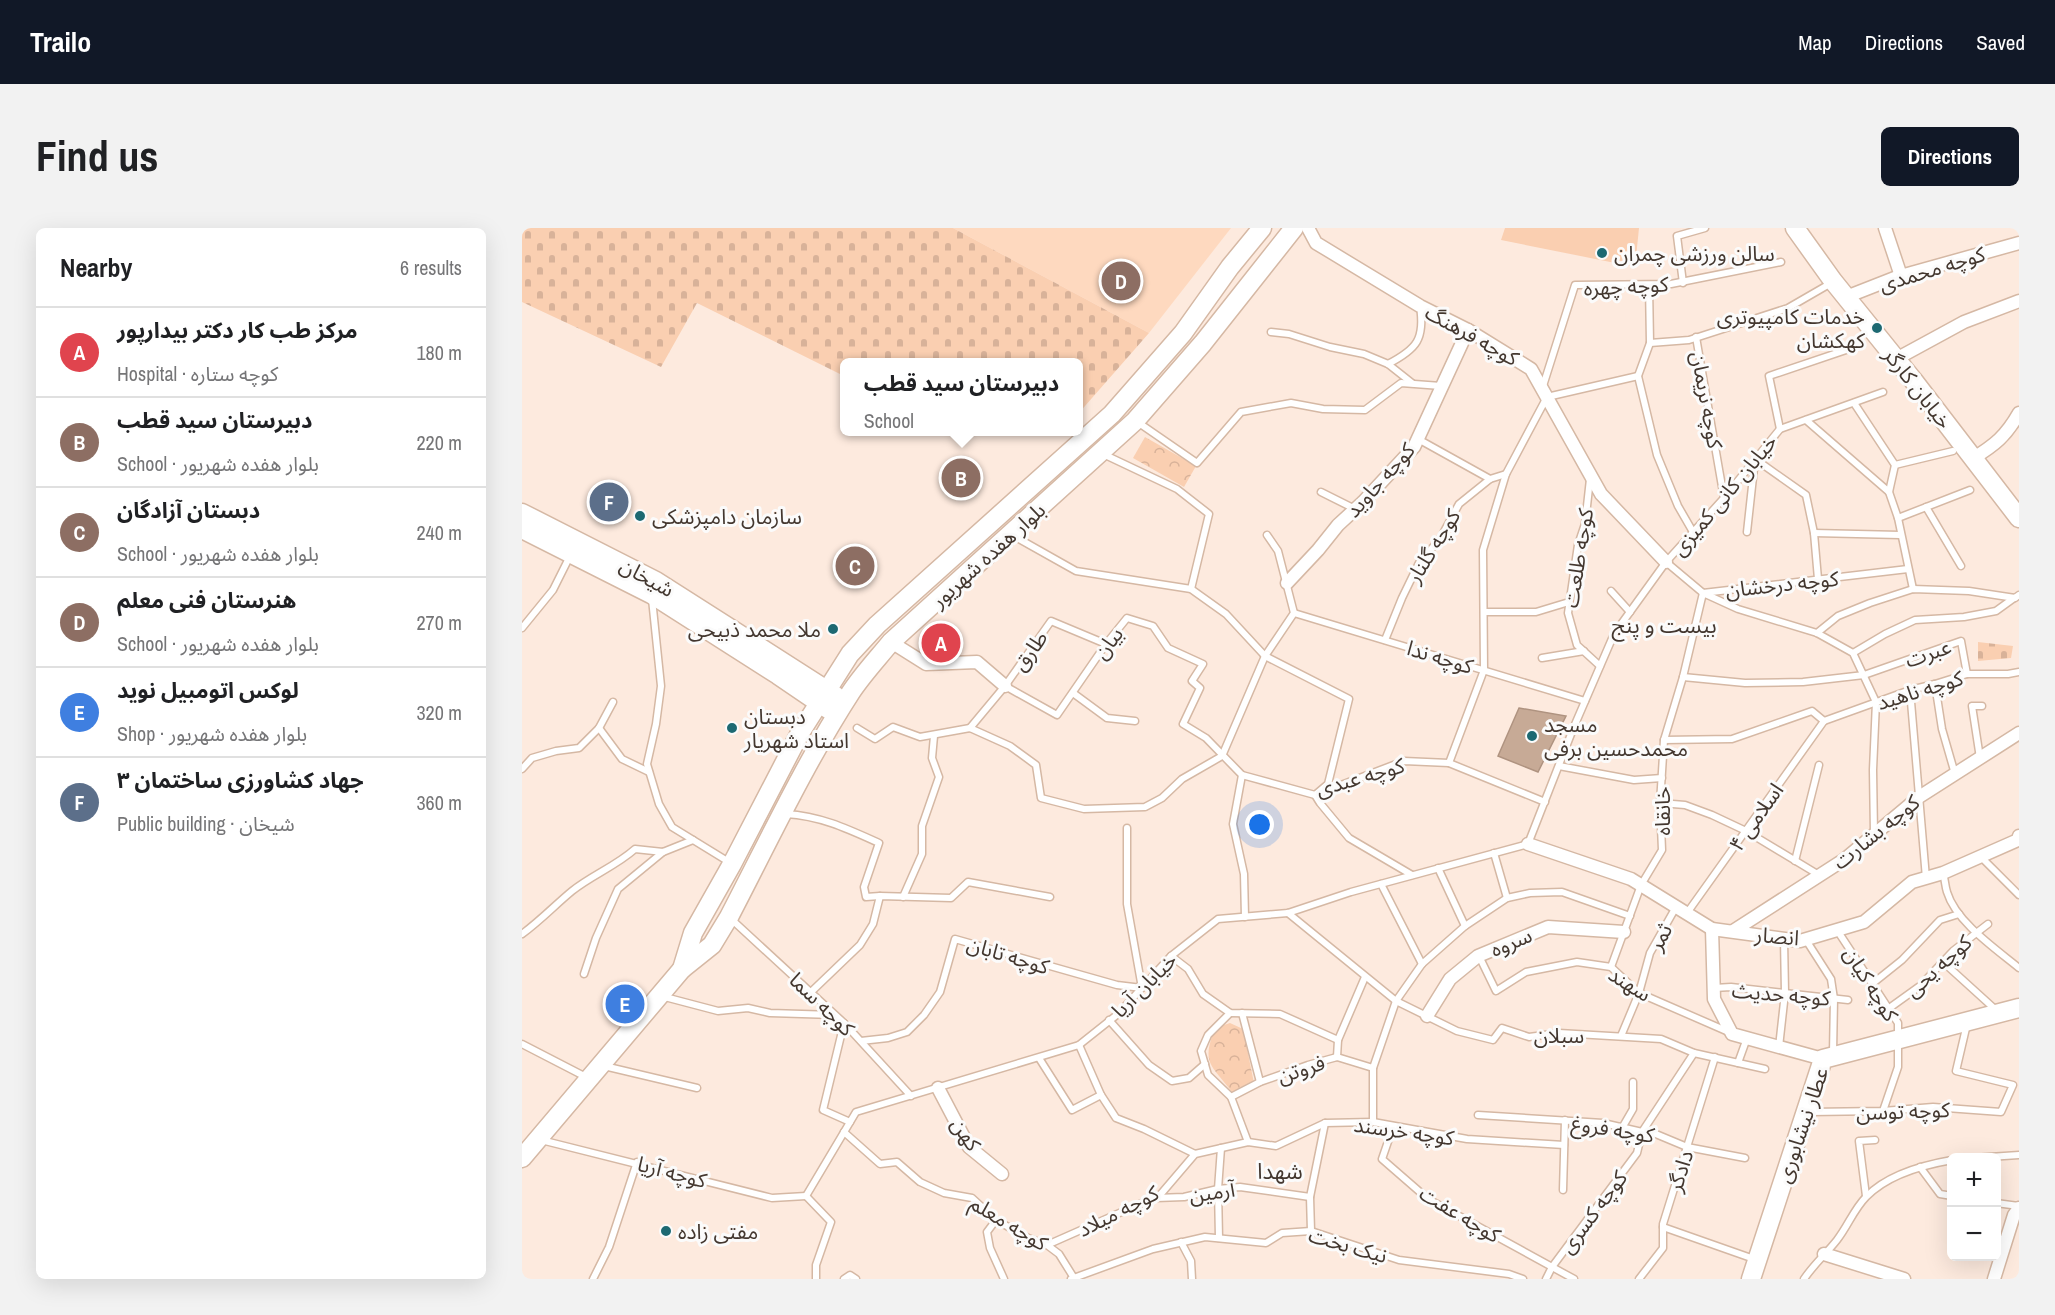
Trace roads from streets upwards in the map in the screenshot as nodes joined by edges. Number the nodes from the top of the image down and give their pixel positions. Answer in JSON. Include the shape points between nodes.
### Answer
{"nodes":[{"id":1,"x":1262,"y":228,"type":"edge"},
{"id":2,"x":1294,"y":228,"type":"edge"},
{"id":3,"x":1308,"y":228,"type":"edge"},
{"id":4,"x":1795,"y":228,"type":"edge"},
{"id":5,"x":1885,"y":228,"type":"edge"},
{"id":6,"x":2019,"y":243,"type":"edge"},
{"id":7,"x":1900,"y":276,"type":"junction"},
{"id":8,"x":1846,"y":297,"type":"junction"},
{"id":9,"x":2019,"y":301,"type":"edge"},
{"id":10,"x":1468,"y":330,"type":"junction"},
{"id":11,"x":1896,"y":359,"type":"junction"},
{"id":12,"x":2019,"y":413,"type":"edge"},
{"id":13,"x":1972,"y":459,"type":"junction"},
{"id":14,"x":522,"y":513,"type":"edge"},
{"id":15,"x":2019,"y":518,"type":"edge"},
{"id":16,"x":522,"y":529,"type":"edge"},
{"id":17,"x":575,"y":547,"type":"junction"},
{"id":18,"x":1666,"y":562,"type":"road end"},
{"id":19,"x":1287,"y":583,"type":"road end"},
{"id":20,"x":891,"y":642,"type":"junction"},
{"id":21,"x":1005,"y":686,"type":"road end"},
{"id":22,"x":823,"y":696,"type":"junction"},
{"id":23,"x":841,"y":709,"type":"junction"},
{"id":24,"x":2019,"y":733,"type":"edge"},
{"id":25,"x":2019,"y":836,"type":"edge"},
{"id":26,"x":1528,"y":844,"type":"road end"},
{"id":27,"x":1712,"y":929,"type":"junction"},
{"id":28,"x":1733,"y":931,"type":"junction"},
{"id":29,"x":1624,"y":932,"type":"road end"},
{"id":30,"x":682,"y":969,"type":"junction"},
{"id":31,"x":2019,"y":1008,"type":"edge"},
{"id":32,"x":1427,"y":1016,"type":"road end"},
{"id":33,"x":1828,"y":1058,"type":"junction"},
{"id":34,"x":938,"y":1088,"type":"road end"},
{"id":35,"x":522,"y":1158,"type":"edge"},
{"id":36,"x":1002,"y":1174,"type":"dead end"},
{"id":37,"x":2019,"y":1207,"type":"edge"},
{"id":38,"x":1824,"y":1254,"type":"road end"},
{"id":39,"x":1751,"y":1279,"type":"edge"},
{"id":40,"x":1904,"y":1279,"type":"edge"},
{"id":41,"x":1994,"y":1279,"type":"edge"}],
"edges":[{"from":1,"to":22,"type":"street","name":"بلوار هفده شهریور","via":[[1183,333],[1112,414],[877,625],[850,654]]},
{"from":2,"to":20,"type":"street","name":"بلوار هفده شهریور","via":[[1135,421]]},
{"from":3,"to":10,"type":"street","name":"کوچه فرهنگ","via":[[1316,243],[1420,306]]},
{"from":4,"to":8,"type":"street","name":"خیابان کارگر"},
{"from":5,"to":7,"type":"street"},
{"from":6,"to":7,"type":"street","name":"کوچه محمدی"},
{"from":7,"to":8,"type":"street","name":"کوچه محمدی"},
{"from":8,"to":11,"type":"street","name":"خیابان کارگر"},
{"from":9,"to":11,"type":"street","via":[[1964,322]]},
{"from":10,"to":18,"type":"street","name":"کوچه فرهنگ","via":[[1531,369],[1601,494]]},
{"from":10,"to":19,"type":"street","name":"کوچه جاوید","via":[[1414,447]]},
{"from":11,"to":13,"type":"street","name":"خیابان کارگر"},
{"from":12,"to":13,"type":"street","via":[[2005,436]]},
{"from":13,"to":15,"type":"street","name":"خیابان کارگر"},
{"from":14,"to":17,"type":"street","name":"شیخان"},
{"from":16,"to":17,"type":"street","name":"شیخان"},
{"from":17,"to":22,"type":"street","name":"شیخان"},
{"from":17,"to":22,"type":"street","name":"شیخان","via":[[656,580]]},
{"from":20,"to":21,"type":"street","via":[[926,664],[977,662]]},
{"from":20,"to":23,"type":"street","name":"بلوار هفده شهریور"},
{"from":22,"to":23,"type":"street"},
{"from":22,"to":30,"type":"street","name":"بلوار هفده شهریور","via":[[693,933]]},
{"from":23,"to":30,"type":"street","name":"بلوار هفده شهریور","via":[[712,945]]},
{"from":24,"to":28,"type":"street","name":"کوچه بشارت","via":[[1918,797],[1845,860]]},
{"from":25,"to":28,"type":"street","name":"انصار","via":[[2018,840],[1944,873],[1912,882],[1864,922],[1800,941]]},
{"from":26,"to":27,"type":"street","name":"انصار","via":[[1631,879]]},
{"from":27,"to":28,"type":"street","name":"انصار"},
{"from":27,"to":33,"type":"street","via":[[1714,999],[1732,1034]]},
{"from":29,"to":32,"type":"street","name":"سروه","via":[[1548,927],[1478,956],[1450,980]]},
{"from":30,"to":35,"type":"street","name":"بلوار هفده شهریور"},
{"from":31,"to":33,"type":"street","name":"عطار نیشابوری"},
{"from":33,"to":39,"type":"street","name":"عطار نیشابوری","via":[[1806,1112]]},
{"from":34,"to":36,"type":"street","name":"کهن","via":[[969,1147]]},
{"from":37,"to":41,"type":"street"},
{"from":38,"to":40,"type":"street"}]}
